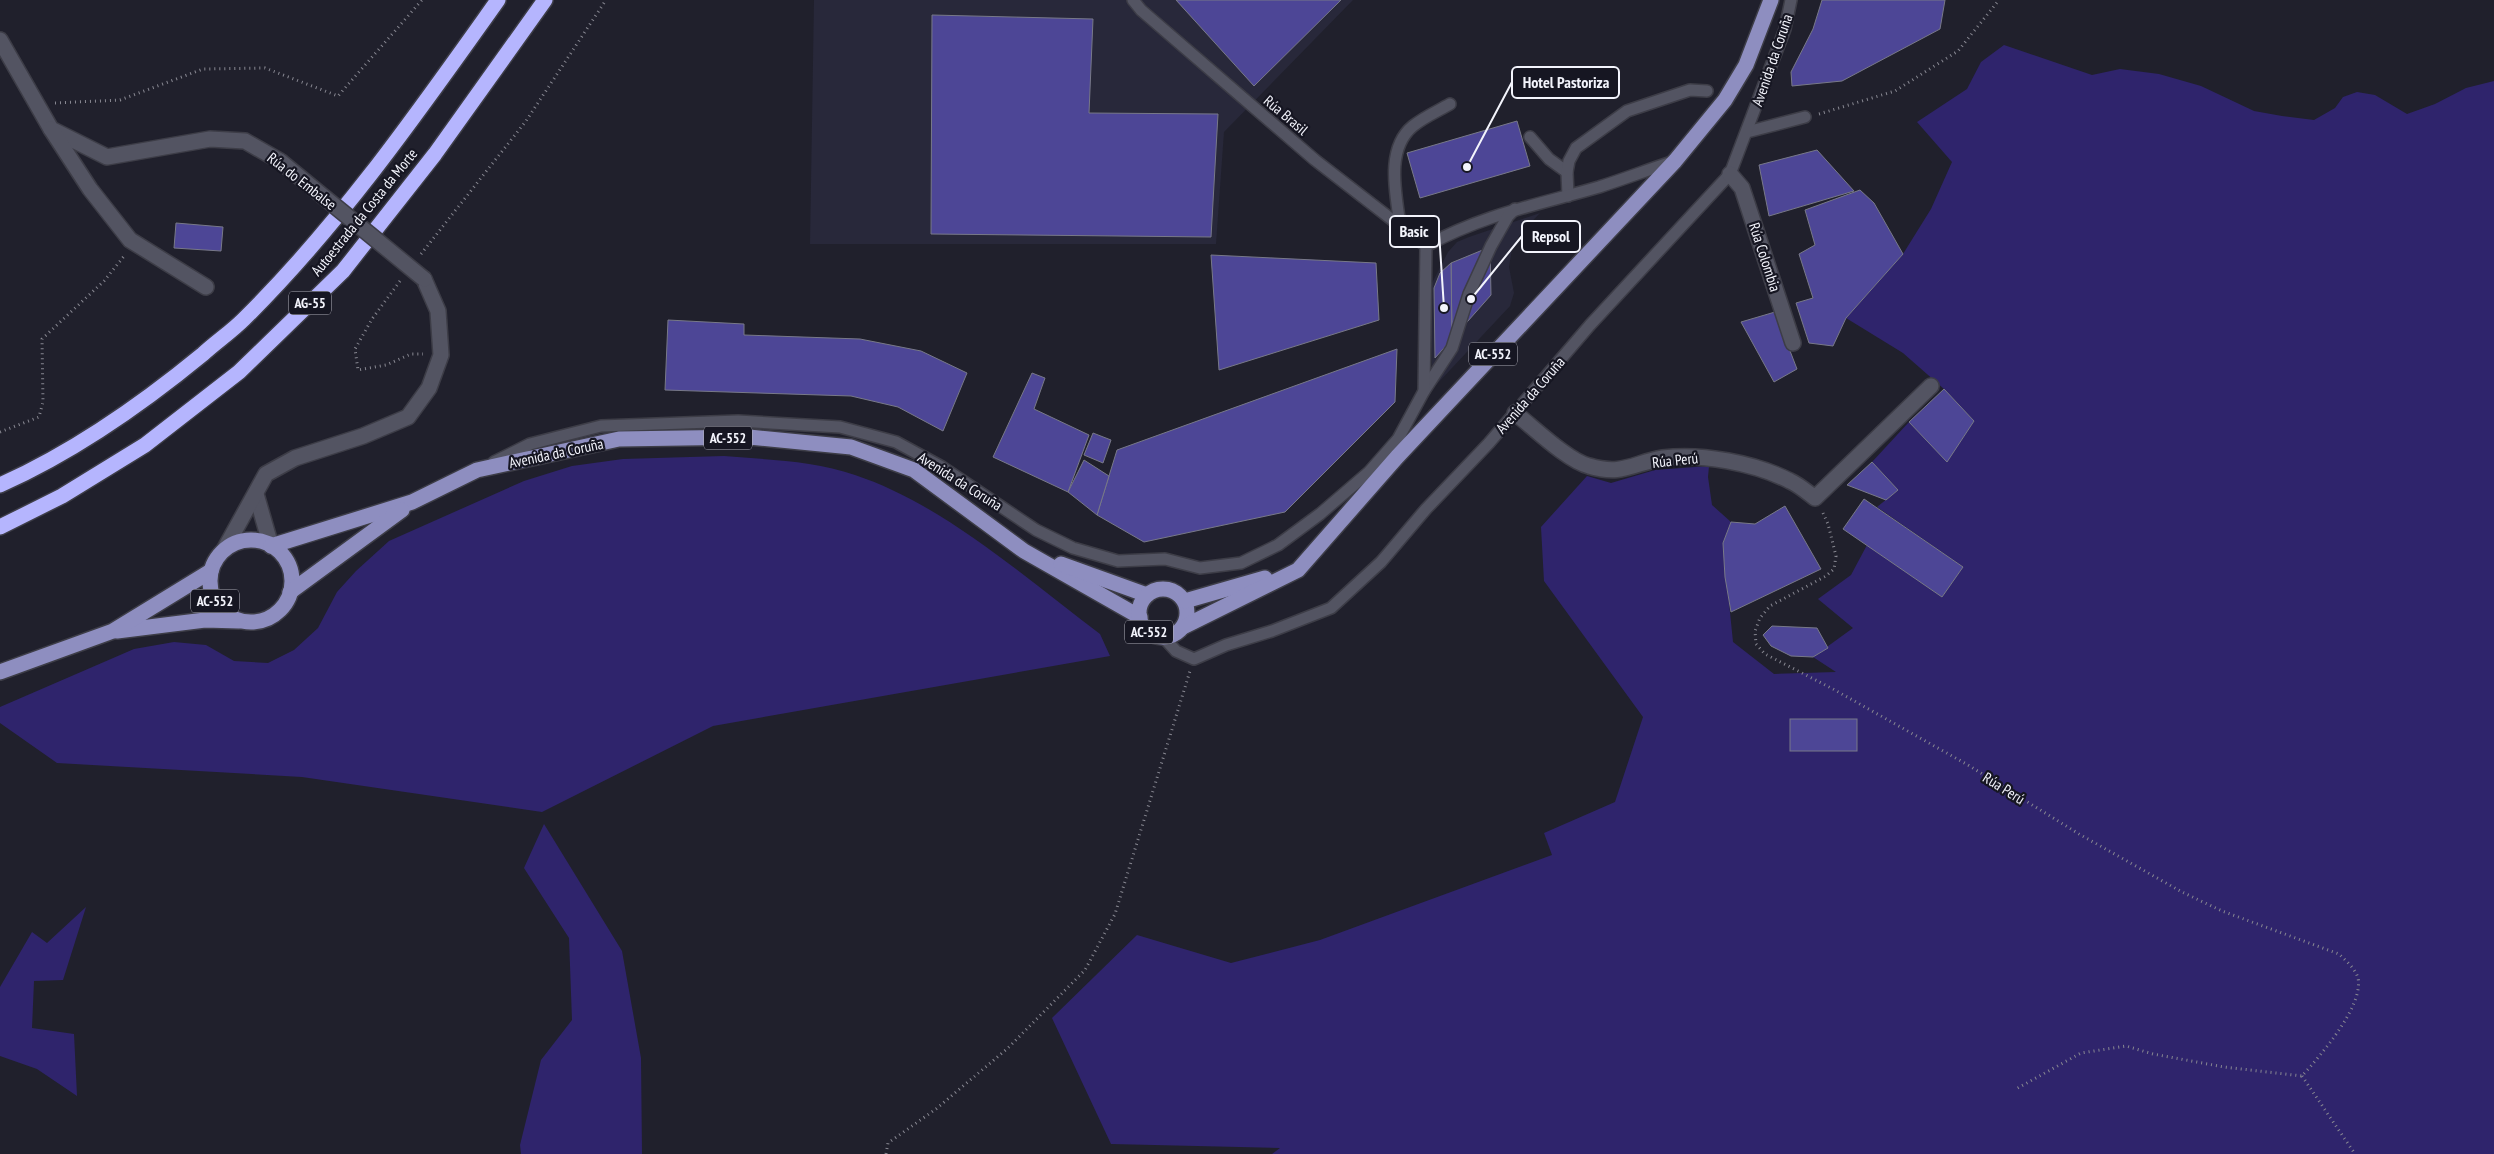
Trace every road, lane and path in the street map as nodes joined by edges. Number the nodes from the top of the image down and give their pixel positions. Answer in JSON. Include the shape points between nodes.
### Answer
{"nodes":[{"id":1,"x":422,"y":0,"type":"edge"},
{"id":2,"x":498,"y":0,"type":"edge"},
{"id":3,"x":545,"y":0,"type":"edge"},
{"id":4,"x":606,"y":0,"type":"edge"},
{"id":5,"x":1133,"y":0,"type":"edge"},
{"id":6,"x":1771,"y":0,"type":"edge"},
{"id":7,"x":1791,"y":0,"type":"edge"},
{"id":8,"x":1999,"y":0,"type":"edge"},
{"id":9,"x":0,"y":40,"type":"edge"},
{"id":10,"x":1707,"y":90,"type":"dead end"},
{"id":11,"x":37,"y":104,"type":"junction"},
{"id":12,"x":1450,"y":104,"type":"dead end"},
{"id":13,"x":1805,"y":118,"type":"joint"},
{"id":14,"x":51,"y":129,"type":"junction"},
{"id":15,"x":1747,"y":132,"type":"junction"},
{"id":16,"x":1530,"y":137,"type":"dead end"},
{"id":17,"x":1675,"y":161,"type":"junction"},
{"id":18,"x":1566,"y":172,"type":"junction"},
{"id":19,"x":1730,"y":174,"type":"junction"},
{"id":20,"x":1568,"y":196,"type":"junction"},
{"id":21,"x":1516,"y":208,"type":"junction"},
{"id":22,"x":1400,"y":225,"type":"junction"},
{"id":23,"x":1426,"y":246,"type":"junction"},
{"id":24,"x":119,"y":248,"type":"dead end"},
{"id":25,"x":417,"y":258,"type":"dead end"},
{"id":26,"x":406,"y":274,"type":"dead end"},
{"id":27,"x":206,"y":288,"type":"dead end"},
{"id":28,"x":1793,"y":343,"type":"dead end"},
{"id":29,"x":441,"y":355,"type":"junction"},
{"id":30,"x":1931,"y":386,"type":"dead end"},
{"id":31,"x":1424,"y":391,"type":"junction"},
{"id":32,"x":1515,"y":413,"type":"junction"},
{"id":33,"x":0,"y":432,"type":"edge"},
{"id":34,"x":1398,"y":439,"type":"junction"},
{"id":35,"x":477,"y":470,"type":"junction"},
{"id":36,"x":0,"y":485,"type":"edge"},
{"id":37,"x":256,"y":494,"type":"junction"},
{"id":38,"x":1815,"y":498,"type":"junction"},
{"id":39,"x":412,"y":502,"type":"junction"},
{"id":40,"x":0,"y":527,"type":"edge"},
{"id":41,"x":271,"y":546,"type":"junction"},
{"id":42,"x":224,"y":550,"type":"junction"},
{"id":43,"x":1024,"y":550,"type":"junction"},
{"id":44,"x":1314,"y":550,"type":"junction"},
{"id":45,"x":1298,"y":570,"type":"junction"},
{"id":46,"x":211,"y":571,"type":"junction"},
{"id":47,"x":290,"y":592,"type":"junction"},
{"id":48,"x":1147,"y":595,"type":"junction"},
{"id":49,"x":1185,"y":601,"type":"junction"},
{"id":50,"x":1140,"y":617,"type":"junction"},
{"id":51,"x":255,"y":622,"type":"junction"},
{"id":52,"x":1183,"y":627,"type":"junction"},
{"id":53,"x":113,"y":631,"type":"junction"},
{"id":54,"x":1157,"y":636,"type":"junction"},
{"id":55,"x":1194,"y":659,"type":"junction"},
{"id":56,"x":0,"y":672,"type":"edge"},
{"id":57,"x":2302,"y":1076,"type":"junction"},
{"id":58,"x":2016,"y":1089,"type":"dead end"},
{"id":59,"x":886,"y":1154,"type":"edge"},
{"id":60,"x":2355,"y":1154,"type":"edge"}],
"edges":[{"from":1,"to":11,"type":"path","via":[[338,96],[265,68],[203,69],[120,100]]},
{"from":2,"to":36,"type":"highway","name":"Autoestrada da Costa da Morte","number":"AG-55","via":[[407,128],[318,240],[242,320],[169,382],[103,429]]},
{"from":3,"to":40,"type":"highway","name":"Autoestrada da Costa da Morte","number":"AG-55","via":[[434,154],[343,271],[246,365],[145,445],[62,496]]},
{"from":4,"to":25,"type":"path","via":[[526,121]]},
{"from":5,"to":22,"type":"lane","name":"Rúa Brasil","via":[[1155,23],[1300,147]]},
{"from":6,"to":17,"type":"main road","name":"Avenida da Coruña","number":"AC-552","via":[[1746,65],[1725,100]]},
{"from":7,"to":15,"type":"lane","name":"Avenida da Coruña","via":[[1785,29]]},
{"from":8,"to":13,"type":"path","via":[[1958,51],[1895,91]]},
{"from":9,"to":11,"type":"street"},
{"from":10,"to":18,"type":"lane","via":[[1690,90],[1627,111],[1576,148]]},
{"from":11,"to":14,"type":"street"},
{"from":12,"to":22,"type":"lane","via":[[1412,127],[1396,152],[1395,188]]},
{"from":13,"to":15,"type":"lane"},
{"from":14,"to":27,"type":"street","via":[[90,190],[130,240]]},
{"from":14,"to":29,"type":"street","name":"Rúa do Embalse","bridge":true,"via":[[107,157],[210,138],[245,140],[280,161],[424,279],[438,311]]},
{"from":15,"to":19,"type":"lane","name":"Avenida da Coruña"},
{"from":16,"to":18,"type":"lane","via":[[1549,159]]},
{"from":17,"to":20,"type":"lane"},
{"from":17,"to":44,"type":"main road","name":"Avenida da Coruña","number":"AC-552"},
{"from":18,"to":20,"type":"lane"},
{"from":19,"to":28,"type":"street","name":"Rúa Colombia","via":[[1742,188]]},
{"from":19,"to":32,"type":"lane","name":"Avenida da Coruña","via":[[1590,325]]},
{"from":20,"to":21,"type":"lane"},
{"from":21,"to":23,"type":"lane","via":[[1455,230]]},
{"from":21,"to":31,"type":"lane","via":[[1490,246],[1469,294],[1452,348]]},
{"from":22,"to":23,"type":"lane","name":"Rúa Brasil"},
{"from":23,"to":31,"type":"lane","name":"Avenida da Coruña"},
{"from":24,"to":33,"type":"path","via":[[126,254],[104,281],[42,339],[43,402],[39,417]]},
{"from":26,"to":29,"type":"path","via":[[372,319],[355,349],[358,370],[386,365],[411,354]]},
{"from":29,"to":37,"type":"street","name":"Rúa do Embalse","via":[[429,388],[408,417],[363,436],[295,458],[266,474]]},
{"from":30,"to":38,"type":"street"},
{"from":31,"to":34,"type":"lane","name":"Avenida da Coruña"},
{"from":32,"to":38,"type":"street","name":"Rúa Perú","via":[[1565,453],[1587,466],[1618,471],[1663,458],[1707,457],[1750,466],[1790,480]]},
{"from":32,"to":55,"type":"lane","name":"Avenida da Coruña","via":[[1381,562],[1331,608]]},
{"from":34,"to":35,"type":"lane","name":"Avenida da Coruña","via":[[1369,472],[1278,545],[1241,563],[1200,568],[1165,559],[1118,561],[1073,548],[1036,530],[942,467],[896,442],[840,427],[738,421],[602,426],[530,444]]},
{"from":34,"to":44,"type":"lane","name":"Avenida da Coruña"},
{"from":35,"to":39,"type":"main road","name":"Avenida da Coruña","number":"AC-552"},
{"from":35,"to":43,"type":"main road","name":"Avenida da Coruña","number":"AC-552","via":[[619,439],[749,437],[851,447],[914,470]]},
{"from":37,"to":41,"type":"street"},
{"from":37,"to":42,"type":"street","name":"Rúa do Embalse"},
{"from":38,"to":57,"type":"path","name":"Rúa Perú","via":[[1828,524],[1836,556],[1834,569],[1770,606],[1755,631],[1756,644],[1765,654],[1968,765],[2079,834],[2182,892],[2222,911],[2339,954],[2358,977],[2356,998],[2330,1045]]},
{"from":39,"to":41,"type":"main road","name":"Avenida da Coruña","number":"AC-552"},
{"from":39,"to":47,"type":"main road","name":"Avenida da Coruña","number":"AC-552"},
{"from":41,"to":42,"type":"main road","via":[[247,540]]},
{"from":41,"to":47,"type":"main road","via":[[280,552],[288,566],[292,581]]},
{"from":42,"to":46,"type":"main road","number":"AC-552"},
{"from":43,"to":48,"type":"main road","name":"Avenida da Coruña","number":"AC-552"},
{"from":43,"to":50,"type":"main road","name":"Avenida da Coruña","number":"AC-552"},
{"from":44,"to":45,"type":"main road","name":"Avenida da Coruña","number":"AC-552"},
{"from":45,"to":49,"type":"main road"},
{"from":45,"to":52,"type":"main road","name":"Avenida da Coruña","number":"AC-552"},
{"from":46,"to":51,"type":"main road","number":"AC-552","via":[[213,597],[220,608],[242,621]]},
{"from":46,"to":53,"type":"main road","number":"AC-552"},
{"from":47,"to":51,"type":"main road","number":"AC-552","via":[[277,612]]},
{"from":48,"to":49,"type":"main road","via":[[1154,590],[1170,590]]},
{"from":48,"to":50,"type":"main road","number":"AC-552","via":[[1140,606]]},
{"from":49,"to":52,"type":"main road","number":"AC-552","via":[[1188,616]]},
{"from":50,"to":54,"type":"main road","number":"AC-552","via":[[1147,631]]},
{"from":51,"to":53,"type":"main road","number":"AC-552","via":[[205,620]]},
{"from":52,"to":54,"type":"main road","number":"AC-552","via":[[1172,635]]},
{"from":53,"to":56,"type":"main road","number":"AC-552"},
{"from":54,"to":55,"type":"lane","via":[[1176,651]]},
{"from":55,"to":59,"type":"path","via":[[1115,914],[1085,970],[1001,1054],[936,1110],[888,1142]]},
{"from":57,"to":58,"type":"path","via":[[2224,1067],[2126,1046],[2081,1053]]},
{"from":57,"to":60,"type":"path"}]}
